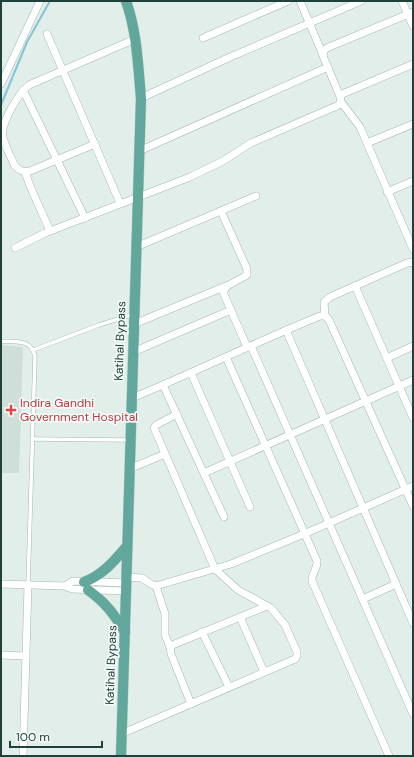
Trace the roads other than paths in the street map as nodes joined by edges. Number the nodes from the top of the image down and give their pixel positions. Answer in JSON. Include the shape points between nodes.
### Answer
{"nodes":[{"id":1,"x":40,"y":1,"type":"edge"},
{"id":2,"x":126,"y":1,"type":"edge"},
{"id":3,"x":288,"y":1,"type":"edge"},
{"id":4,"x":300,"y":1,"type":"edge"},
{"id":5,"x":361,"y":1,"type":"edge"},
{"id":6,"x":402,"y":1,"type":"edge"},
{"id":7,"x":410,"y":13,"type":"edge"},
{"id":8,"x":309,"y":23,"type":"junction"},
{"id":9,"x":413,"y":26,"type":"edge"},
{"id":10,"x":47,"y":34,"type":"dead end"},
{"id":11,"x":135,"y":38,"type":"junction"},
{"id":12,"x":203,"y":38,"type":"dead end"},
{"id":13,"x":323,"y":56,"type":"junction"},
{"id":14,"x":413,"y":64,"type":"edge"},
{"id":15,"x":328,"y":67,"type":"junction"},
{"id":16,"x":63,"y":70,"type":"junction"},
{"id":17,"x":1,"y":84,"type":"edge"},
{"id":18,"x":23,"y":90,"type":"junction"},
{"id":19,"x":141,"y":98,"type":"junction"},
{"id":20,"x":340,"y":98,"type":"junction"},
{"id":21,"x":413,"y":124,"type":"edge"},
{"id":22,"x":367,"y":143,"type":"junction"},
{"id":23,"x":95,"y":144,"type":"junction"},
{"id":24,"x":139,"y":151,"type":"junction"},
{"id":25,"x":58,"y":160,"type":"junction"},
{"id":26,"x":25,"y":172,"type":"junction"},
{"id":27,"x":413,"y":181,"type":"edge"},
{"id":28,"x":387,"y":192,"type":"junction"},
{"id":29,"x":256,"y":196,"type":"dead end"},
{"id":30,"x":138,"y":197,"type":"junction"},
{"id":31,"x":120,"y":203,"type":"junction"},
{"id":32,"x":220,"y":211,"type":"junction"},
{"id":33,"x":85,"y":218,"type":"junction"},
{"id":34,"x":50,"y":231,"type":"junction"},
{"id":35,"x":136,"y":247,"type":"junction"},
{"id":36,"x":15,"y":248,"type":"dead end"},
{"id":37,"x":413,"y":249,"type":"edge"},
{"id":38,"x":413,"y":262,"type":"edge"},
{"id":39,"x":227,"y":286,"type":"junction"},
{"id":40,"x":355,"y":286,"type":"junction"},
{"id":41,"x":231,"y":310,"type":"junction"},
{"id":42,"x":325,"y":316,"type":"junction"},
{"id":43,"x":134,"y":319,"type":"junction"},
{"id":44,"x":286,"y":330,"type":"junction"},
{"id":45,"x":1,"y":341,"type":"edge"},
{"id":46,"x":249,"y":346,"type":"junction"},
{"id":47,"x":413,"y":346,"type":"edge"},
{"id":48,"x":34,"y":350,"type":"junction"},
{"id":49,"x":133,"y":352,"type":"junction"},
{"id":50,"x":226,"y":357,"type":"junction"},
{"id":51,"x":387,"y":358,"type":"junction"},
{"id":52,"x":191,"y":373,"type":"junction"},
{"id":53,"x":413,"y":380,"type":"edge"},
{"id":54,"x":163,"y":385,"type":"junction"},
{"id":55,"x":399,"y":386,"type":"junction"},
{"id":56,"x":132,"y":398,"type":"junction"},
{"id":57,"x":366,"y":401,"type":"junction"},
{"id":58,"x":177,"y":414,"type":"junction"},
{"id":59,"x":413,"y":418,"type":"edge"},
{"id":60,"x":324,"y":420,"type":"junction"},
{"id":61,"x":291,"y":434,"type":"junction"},
{"id":62,"x":32,"y":440,"type":"junction"},
{"id":63,"x":130,"y":440,"type":"junction"},
{"id":64,"x":266,"y":446,"type":"junction"},
{"id":65,"x":165,"y":454,"type":"junction"},
{"id":66,"x":230,"y":461,"type":"junction"},
{"id":67,"x":130,"y":469,"type":"junction"},
{"id":68,"x":204,"y":472,"type":"junction"},
{"id":69,"x":413,"y":486,"type":"edge"},
{"id":70,"x":406,"y":490,"type":"junction"},
{"id":71,"x":413,"y":506,"type":"edge"},
{"id":72,"x":250,"y":507,"type":"dead end"},
{"id":73,"x":363,"y":509,"type":"junction"},
{"id":74,"x":224,"y":516,"type":"dead end"},
{"id":75,"x":330,"y":523,"type":"junction"},
{"id":76,"x":304,"y":534,"type":"junction"},
{"id":77,"x":127,"y":546,"type":"junction"},
{"id":78,"x":215,"y":569,"type":"junction"},
{"id":79,"x":1,"y":584,"type":"edge"},
{"id":80,"x":126,"y":584,"type":"junction"},
{"id":81,"x":396,"y":584,"type":"junction"},
{"id":82,"x":28,"y":585,"type":"junction"},
{"id":83,"x":86,"y":586,"type":"junction"},
{"id":84,"x":156,"y":586,"type":"junction"},
{"id":85,"x":363,"y":599,"type":"junction"},
{"id":86,"x":267,"y":606,"type":"junction"},
{"id":87,"x":240,"y":617,"type":"junction"},
{"id":88,"x":413,"y":623,"type":"edge"},
{"id":89,"x":124,"y":632,"type":"junction"},
{"id":90,"x":202,"y":632,"type":"junction"},
{"id":91,"x":170,"y":647,"type":"junction"},
{"id":92,"x":1,"y":655,"type":"edge"},
{"id":93,"x":26,"y":656,"type":"junction"},
{"id":94,"x":264,"y":672,"type":"junction"},
{"id":95,"x":229,"y":687,"type":"junction"},
{"id":96,"x":191,"y":704,"type":"junction"},
{"id":97,"x":413,"y":714,"type":"edge"},
{"id":98,"x":122,"y":734,"type":"junction"},
{"id":99,"x":23,"y":756,"type":"edge"},
{"id":100,"x":121,"y":756,"type":"edge"},
{"id":101,"x":389,"y":756,"type":"edge"}],
"edges":[{"from":1,"to":17,"type":"street"},
{"from":2,"to":11,"type":"main road","name":"Katihal Bypass"},
{"from":3,"to":12,"type":"street"},
{"from":4,"to":8,"type":"street"},
{"from":5,"to":8,"type":"street"},
{"from":6,"to":7,"type":"street"},
{"from":7,"to":9,"type":"street"},
{"from":7,"to":13,"type":"street","via":[[329,47],[324,50]]},
{"from":8,"to":13,"type":"street"},
{"from":8,"to":19,"type":"street"},
{"from":10,"to":16,"type":"street"},
{"from":11,"to":16,"type":"street"},
{"from":11,"to":19,"type":"main road","name":"Katihal Bypass"},
{"from":13,"to":15,"type":"street"},
{"from":14,"to":20,"type":"street"},
{"from":15,"to":20,"type":"street"},
{"from":15,"to":24,"type":"street"},
{"from":16,"to":18,"type":"street"},
{"from":16,"to":23,"type":"street"},
{"from":18,"to":25,"type":"street"},
{"from":18,"to":26,"type":"street","via":[[2,132],[15,166]]},
{"from":19,"to":24,"type":"main road","name":"Katihal Bypass"},
{"from":20,"to":22,"type":"street"},
{"from":20,"to":30,"type":"street","via":[[338,105],[328,110],[251,143],[223,161],[195,174]]},
{"from":21,"to":22,"type":"street"},
{"from":22,"to":28,"type":"street"},
{"from":23,"to":25,"type":"street"},
{"from":23,"to":31,"type":"street"},
{"from":24,"to":30,"type":"main road","name":"Katihal Bypass"},
{"from":25,"to":26,"type":"street"},
{"from":25,"to":33,"type":"street"},
{"from":26,"to":34,"type":"street"},
{"from":27,"to":28,"type":"street"},
{"from":28,"to":37,"type":"street"},
{"from":29,"to":32,"type":"street"},
{"from":30,"to":31,"type":"street"},
{"from":30,"to":35,"type":"main road","name":"Katihal Bypass"},
{"from":31,"to":33,"type":"street"},
{"from":32,"to":35,"type":"street"},
{"from":32,"to":39,"type":"street","via":[[248,271],[246,276]]},
{"from":33,"to":34,"type":"street"},
{"from":34,"to":36,"type":"street"},
{"from":35,"to":43,"type":"main road","name":"Katihal Bypass"},
{"from":38,"to":40,"type":"street"},
{"from":39,"to":41,"type":"street","via":[[223,292]]},
{"from":39,"to":43,"type":"street"},
{"from":40,"to":42,"type":"street","via":[[326,299]]},
{"from":40,"to":51,"type":"street"},
{"from":41,"to":46,"type":"street"},
{"from":41,"to":49,"type":"street"},
{"from":42,"to":44,"type":"street"},
{"from":42,"to":57,"type":"street"},
{"from":43,"to":48,"type":"lane","via":[[99,325]]},
{"from":43,"to":49,"type":"main road","name":"Katihal Bypass"},
{"from":44,"to":46,"type":"street"},
{"from":44,"to":60,"type":"street"},
{"from":45,"to":48,"type":"lane","via":[[26,343]]},
{"from":46,"to":50,"type":"street"},
{"from":46,"to":61,"type":"street"},
{"from":47,"to":51,"type":"street"},
{"from":48,"to":62,"type":"lane"},
{"from":49,"to":56,"type":"main road","name":"Katihal Bypass"},
{"from":50,"to":52,"type":"street"},
{"from":50,"to":64,"type":"street"},
{"from":51,"to":55,"type":"street"},
{"from":52,"to":54,"type":"street"},
{"from":52,"to":66,"type":"street"},
{"from":53,"to":55,"type":"street"},
{"from":54,"to":56,"type":"street"},
{"from":54,"to":58,"type":"street"},
{"from":55,"to":57,"type":"street"},
{"from":55,"to":59,"type":"street"},
{"from":56,"to":63,"type":"main road","name":"Katihal Bypass"},
{"from":57,"to":60,"type":"street"},
{"from":57,"to":70,"type":"street"},
{"from":58,"to":65,"type":"street","via":[[154,426]]},
{"from":58,"to":68,"type":"street"},
{"from":60,"to":61,"type":"street"},
{"from":60,"to":73,"type":"street"},
{"from":61,"to":64,"type":"street"},
{"from":61,"to":75,"type":"street"},
{"from":62,"to":63,"type":"lane"},
{"from":62,"to":82,"type":"lane"},
{"from":63,"to":67,"type":"main road","name":"Katihal Bypass"},
{"from":64,"to":66,"type":"street"},
{"from":64,"to":76,"type":"street"},
{"from":65,"to":67,"type":"street"},
{"from":65,"to":78,"type":"street"},
{"from":66,"to":68,"type":"street"},
{"from":66,"to":72,"type":"street"},
{"from":67,"to":77,"type":"main road","name":"Katihal Bypass"},
{"from":68,"to":74,"type":"street"},
{"from":69,"to":70,"type":"street"},
{"from":70,"to":71,"type":"street"},
{"from":70,"to":73,"type":"street"},
{"from":73,"to":75,"type":"street"},
{"from":73,"to":81,"type":"street"},
{"from":75,"to":76,"type":"street"},
{"from":75,"to":85,"type":"street"},
{"from":76,"to":78,"type":"street"},
{"from":76,"to":101,"type":"street","via":[[317,564],[312,581]]},
{"from":77,"to":80,"type":"main road","name":"Katihal Bypass"},
{"from":77,"to":83,"type":"main road"},
{"from":78,"to":84,"type":"street"},
{"from":78,"to":86,"type":"street","via":[[238,590]]},
{"from":79,"to":82,"type":"street"},
{"from":80,"to":83,"type":"street"},
{"from":80,"to":84,"type":"street","via":[[142,578]]},
{"from":80,"to":89,"type":"main road","name":"Katihal Bypass"},
{"from":81,"to":85,"type":"street"},
{"from":81,"to":88,"type":"street"},
{"from":82,"to":83,"type":"street","via":[[65,586],[73,582]]},
{"from":82,"to":93,"type":"street"},
{"from":83,"to":89,"type":"main road","via":[[111,610]]},
{"from":84,"to":91,"type":"street","via":[[165,614],[165,635]]},
{"from":85,"to":97,"type":"street"},
{"from":86,"to":87,"type":"street"},
{"from":86,"to":94,"type":"street","via":[[285,625],[298,654],[297,658]]},
{"from":87,"to":90,"type":"street"},
{"from":87,"to":94,"type":"street"},
{"from":89,"to":98,"type":"main road","name":"Katihal Bypass"},
{"from":90,"to":91,"type":"street"},
{"from":90,"to":95,"type":"street"},
{"from":91,"to":96,"type":"street"},
{"from":92,"to":93,"type":"street"},
{"from":93,"to":99,"type":"street"},
{"from":94,"to":95,"type":"street"},
{"from":95,"to":96,"type":"street"},
{"from":96,"to":98,"type":"street"},
{"from":98,"to":100,"type":"main road","name":"Katihal Bypass"}]}
